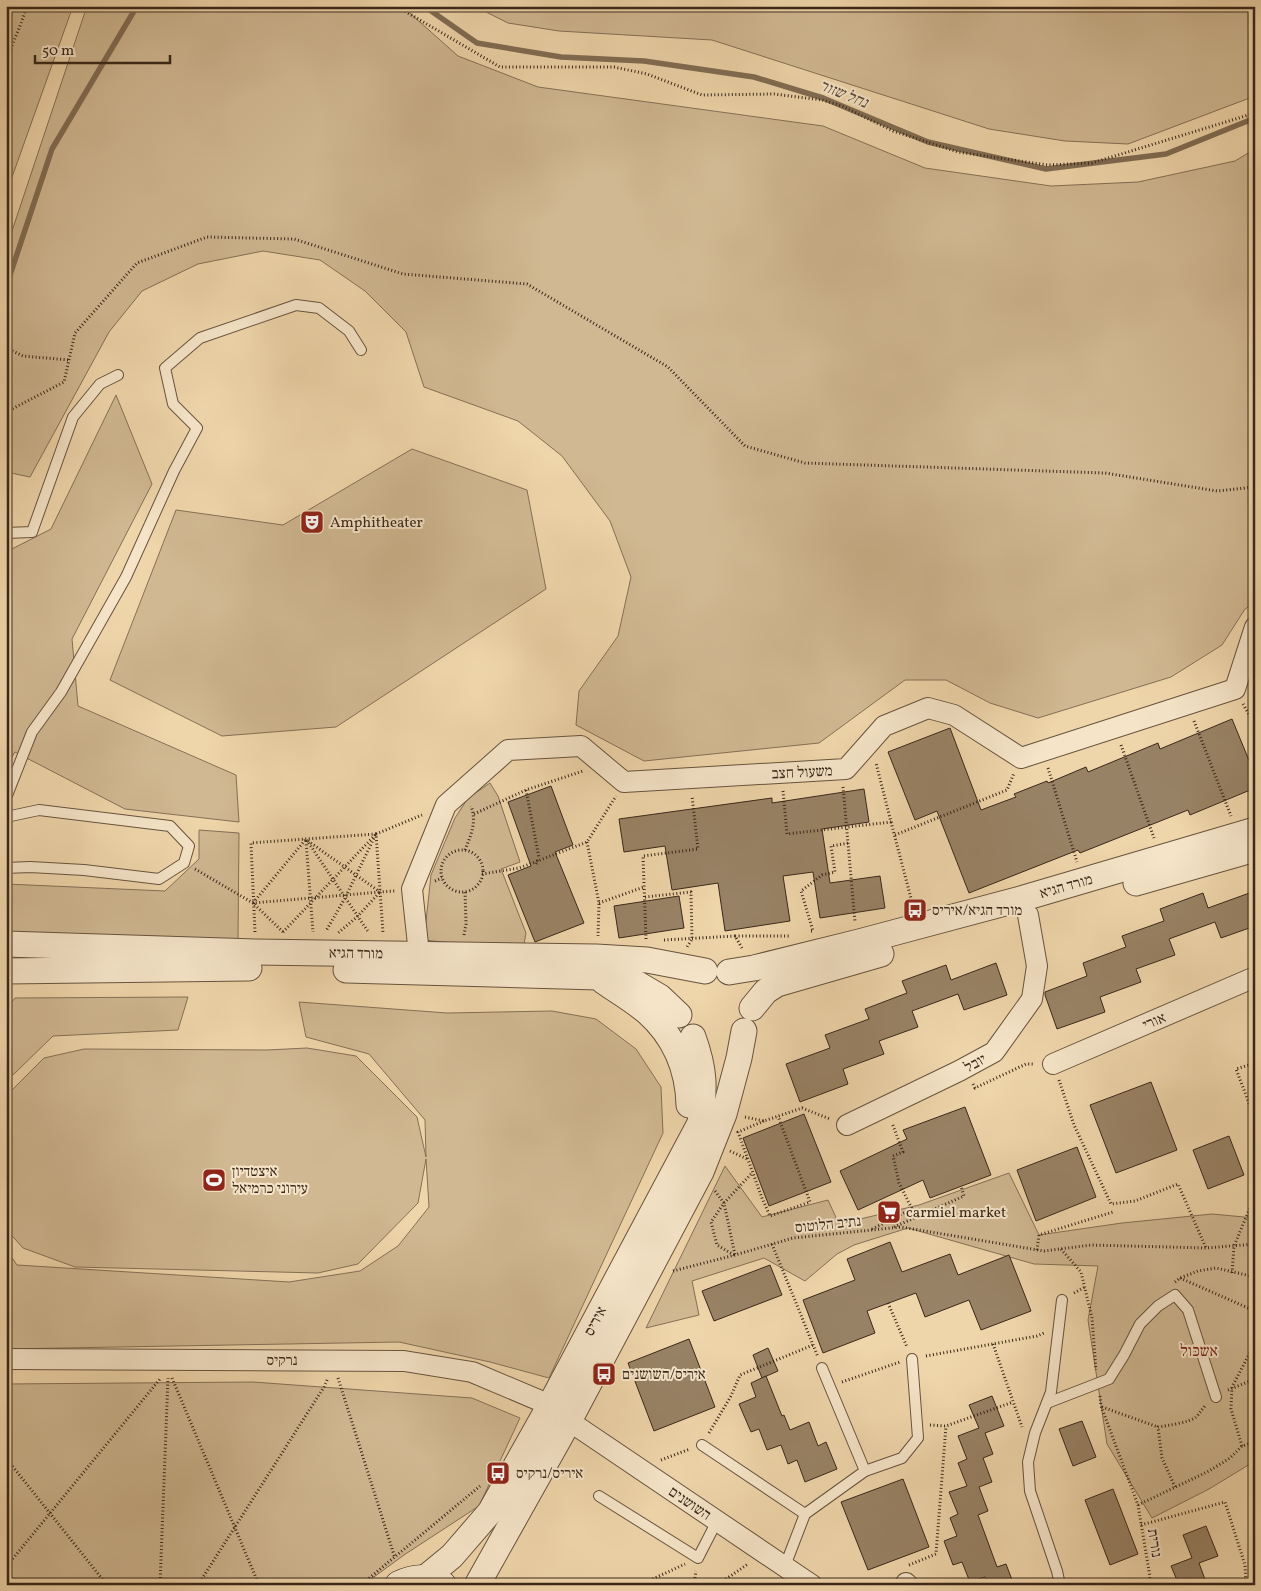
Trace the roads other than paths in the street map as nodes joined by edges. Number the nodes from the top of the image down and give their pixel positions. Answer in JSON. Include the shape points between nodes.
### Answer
{"nodes":[{"id":1,"x":360,"y":350,"type":"dead end"},
{"id":2,"x":118,"y":375,"type":"dead end"},
{"id":3,"x":6,"y":533,"type":"edge"},
{"id":4,"x":1255,"y":627,"type":"edge"},
{"id":5,"x":6,"y":798,"type":"edge"},
{"id":6,"x":6,"y":816,"type":"edge"},
{"id":7,"x":1249,"y":838,"type":"edge"},
{"id":8,"x":6,"y":868,"type":"edge"},
{"id":9,"x":1028,"y":915,"type":"junction"},
{"id":10,"x":6,"y":944,"type":"edge"},
{"id":11,"x":419,"y":954,"type":"junction"},
{"id":12,"x":597,"y":967,"type":"junction"},
{"id":13,"x":6,"y":971,"type":"edge"},
{"id":14,"x":717,"y":971,"type":"junction"},
{"id":15,"x":1255,"y":977,"type":"edge"},
{"id":16,"x":752,"y":1008,"type":"junction"},
{"id":17,"x":679,"y":1015,"type":"junction"},
{"id":18,"x":744,"y":1031,"type":"junction"},
{"id":19,"x":693,"y":1036,"type":"junction"},
{"id":20,"x":1053,"y":1064,"type":"road end"},
{"id":21,"x":847,"y":1125,"type":"road end"},
{"id":22,"x":688,"y":1148,"type":"junction"},
{"id":23,"x":1062,"y":1300,"type":"dead end"},
{"id":24,"x":912,"y":1358,"type":"road end"},
{"id":25,"x":6,"y":1359,"type":"edge"},
{"id":26,"x":822,"y":1368,"type":"road end"},
{"id":27,"x":1216,"y":1397,"type":"dead end"},
{"id":28,"x":1047,"y":1403,"type":"junction"},
{"id":29,"x":550,"y":1405,"type":"junction"},
{"id":30,"x":569,"y":1421,"type":"junction"},
{"id":31,"x":702,"y":1445,"type":"road end"},
{"id":32,"x":865,"y":1471,"type":"junction"},
{"id":33,"x":599,"y":1496,"type":"dead end"},
{"id":34,"x":805,"y":1514,"type":"junction"},
{"id":35,"x":717,"y":1521,"type":"junction"},
{"id":36,"x":784,"y":1566,"type":"junction"},
{"id":37,"x":416,"y":1578,"type":"edge"},
{"id":38,"x":479,"y":1584,"type":"edge"},
{"id":39,"x":812,"y":1585,"type":"edge"},
{"id":40,"x":1060,"y":1585,"type":"edge"}],
"edges":[{"from":1,"to":5,"type":"lane","via":[[349,331],[319,308],[296,306],[200,338],[165,368],[173,404],[197,428],[126,577],[61,692],[32,732]]},
{"from":2,"to":3,"type":"lane","via":[[100,384],[73,417],[32,532]]},
{"from":4,"to":11,"type":"street","name":"משעול חצב","via":[[1235,689],[1021,758],[954,715],[928,708],[884,726],[842,770],[624,782],[581,746],[508,750],[446,805],[412,889]]},
{"from":6,"to":8,"type":"lane","via":[[39,810],[170,826],[189,846],[184,863],[159,879],[84,870]]},
{"from":7,"to":9,"type":"street","name":"מורד הגיא"},
{"from":7,"to":14,"type":"street","name":"מורד הגיא","via":[[1162,858],[754,968]]},
{"from":9,"to":16,"type":"street","name":"מורד הגיא","via":[[777,984],[766,991]]},
{"from":9,"to":21,"type":"street","name":"יובל","via":[[1037,966],[1032,999],[994,1052]]},
{"from":10,"to":11,"type":"street","name":"מורד הגיא"},
{"from":11,"to":12,"type":"street","name":"מורד הגיא"},
{"from":12,"to":13,"type":"street","name":"מורד הגיא"},
{"from":12,"to":14,"type":"street","name":"מורד הגיא","via":[[647,950],[678,966]]},
{"from":12,"to":17,"type":"street","name":"מורד הגיא","via":[[638,984],[660,997]]},
{"from":12,"to":22,"type":"street","via":[[648,1013],[669,1037],[683,1064],[689,1096]]},
{"from":14,"to":16,"type":"street","via":[[737,976],[746,985],[752,997]]},
{"from":14,"to":17,"type":"street","via":[[700,972],[689,979],[678,1002]]},
{"from":15,"to":20,"type":"street","name":"אורי"},
{"from":16,"to":18,"type":"street"},
{"from":17,"to":19,"type":"street"},
{"from":18,"to":19,"type":"street","via":[[724,1043],[701,1042]]},
{"from":18,"to":30,"type":"street","name":"איריס","via":[[724,1114],[701,1172]]},
{"from":19,"to":22,"type":"street","name":"איריס","via":[[701,1060],[704,1093],[700,1123]]},
{"from":22,"to":29,"type":"street","name":"איריס"},
{"from":23,"to":28,"type":"lane"},
{"from":24,"to":32,"type":"lane","via":[[918,1438],[902,1458]]},
{"from":25,"to":29,"type":"street","name":"נרקיס","via":[[404,1361],[472,1372]]},
{"from":26,"to":32,"type":"lane"},
{"from":27,"to":28,"type":"lane","via":[[1188,1310],[1175,1295],[1140,1324],[1109,1379]]},
{"from":28,"to":40,"type":"lane","via":[[1028,1462],[1030,1491]]},
{"from":29,"to":37,"type":"street","name":"איריס","via":[[490,1512],[452,1556]]},
{"from":30,"to":35,"type":"street","name":"השושנים"},
{"from":30,"to":38,"type":"street","name":"איריס"},
{"from":31,"to":34,"type":"lane"},
{"from":32,"to":34,"type":"lane"},
{"from":33,"to":35,"type":"lane","via":[[698,1558]]},
{"from":34,"to":36,"type":"lane"},
{"from":35,"to":36,"type":"street","name":"השושנים"},
{"from":36,"to":39,"type":"street","name":"השושנים"}]}
